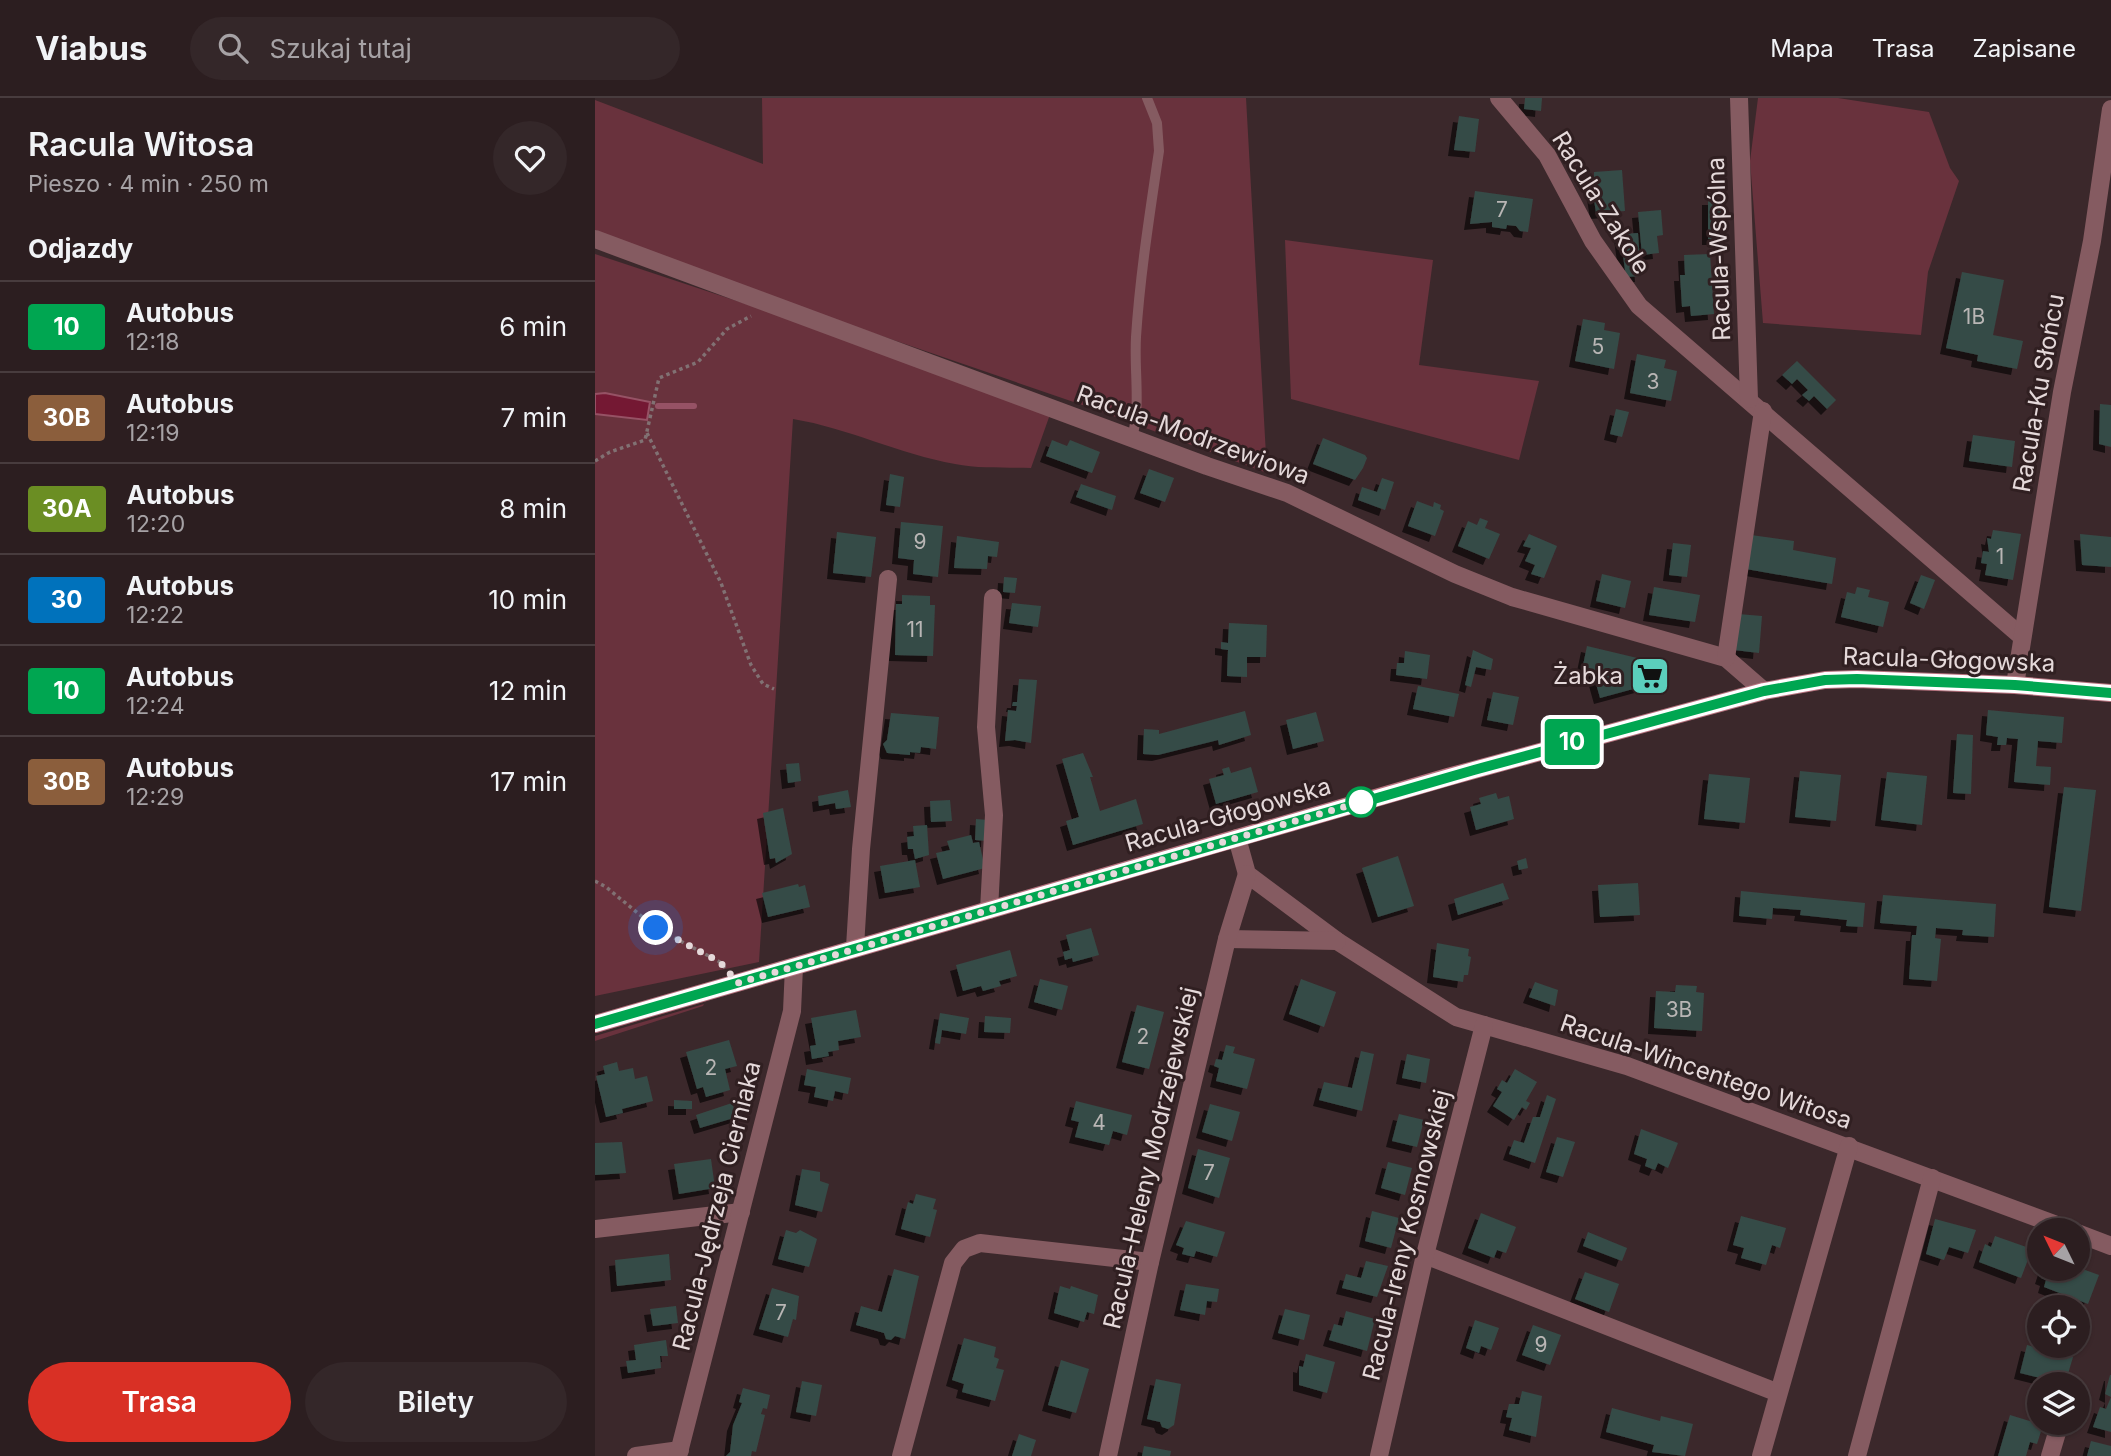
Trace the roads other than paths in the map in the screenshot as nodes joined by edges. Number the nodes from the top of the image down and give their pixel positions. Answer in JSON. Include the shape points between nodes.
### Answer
{"nodes":[{"id":1,"x":1147,"y":98,"type":"edge"},
{"id":2,"x":1499,"y":98,"type":"edge"},
{"id":3,"x":1738,"y":98,"type":"edge"},
{"id":4,"x":2111,"y":109,"type":"edge"},
{"id":5,"x":595,"y":239,"type":"edge"},
{"id":6,"x":1749,"y":399,"type":"junction"},
{"id":7,"x":1763,"y":411,"type":"junction"},
{"id":8,"x":1132,"y":438,"type":"junction"},
{"id":9,"x":888,"y":579,"type":"dead end"},
{"id":10,"x":993,"y":598,"type":"dead end"},
{"id":11,"x":2021,"y":636,"type":"junction"},
{"id":12,"x":1726,"y":658,"type":"junction"},
{"id":13,"x":2015,"y":685,"type":"junction"},
{"id":14,"x":1764,"y":691,"type":"junction"},
{"id":15,"x":2111,"y":693,"type":"edge"},
{"id":16,"x":1237,"y":838,"type":"junction"},
{"id":17,"x":1247,"y":874,"type":"junction"},
{"id":18,"x":989,"y":910,"type":"junction"},
{"id":19,"x":1227,"y":939,"type":"junction"},
{"id":20,"x":1337,"y":941,"type":"junction"},
{"id":21,"x":855,"y":947,"type":"junction"},
{"id":22,"x":794,"y":967,"type":"junction"},
{"id":23,"x":595,"y":1024,"type":"edge"},
{"id":24,"x":1484,"y":1025,"type":"junction"},
{"id":25,"x":1849,"y":1146,"type":"junction"},
{"id":26,"x":1932,"y":1178,"type":"junction"},
{"id":27,"x":741,"y":1212,"type":"junction"},
{"id":28,"x":2038,"y":1218,"type":"edge"},
{"id":29,"x":595,"y":1229,"type":"edge"},
{"id":30,"x":2090,"y":1238,"type":"edge"},
{"id":31,"x":2111,"y":1246,"type":"edge"},
{"id":32,"x":1425,"y":1255,"type":"junction"},
{"id":33,"x":1150,"y":1262,"type":"junction"},
{"id":34,"x":1776,"y":1392,"type":"junction"},
{"id":35,"x":2056,"y":1435,"type":"edge"},
{"id":36,"x":679,"y":1453,"type":"edge"},
{"id":37,"x":636,"y":1456,"type":"edge"},
{"id":38,"x":901,"y":1456,"type":"edge"},
{"id":39,"x":1108,"y":1456,"type":"edge"},
{"id":40,"x":1379,"y":1456,"type":"edge"},
{"id":41,"x":1761,"y":1456,"type":"edge"},
{"id":42,"x":1857,"y":1456,"type":"edge"},
{"id":43,"x":2050,"y":1456,"type":"edge"}],
"edges":[{"from":1,"to":8,"type":"lane","via":[[1157,123],[1159,151],[1136,336],[1139,413]]},
{"from":2,"to":6,"type":"street","name":"Racula-Zakole","via":[[1547,155],[1593,241],[1639,306]]},
{"from":3,"to":6,"type":"street","name":"Racula-Wspólna"},
{"from":4,"to":11,"type":"street","name":"Racula-Ku Słońcu"},
{"from":5,"to":8,"type":"street","name":"Racula-Modrzewiowa"},
{"from":6,"to":7,"type":"street","name":"Racula-Zakole"},
{"from":7,"to":11,"type":"street","name":"Racula-Zakole"},
{"from":7,"to":12,"type":"street"},
{"from":8,"to":12,"type":"street","name":"Racula-Modrzewiowa","via":[[1287,493],[1512,597]]},
{"from":9,"to":21,"type":"street","via":[[860,849]]},
{"from":10,"to":18,"type":"street","via":[[986,727],[994,815]]},
{"from":11,"to":13,"type":"street","name":"Racula-Ku Słońcu"},
{"from":12,"to":14,"type":"street","name":"Racula-Modrzewiowa"},
{"from":13,"to":14,"type":"street","name":"Racula-Głogowska","via":[[1825,680]]},
{"from":13,"to":15,"type":"street","name":"Racula-Głogowska"},
{"from":14,"to":16,"type":"street","name":"Racula-Głogowska"},
{"from":16,"to":17,"type":"street"},
{"from":16,"to":18,"type":"street","name":"Racula-Głogowska"},
{"from":17,"to":19,"type":"street","name":"Racula-Heleny Modrzejewskiej"},
{"from":17,"to":20,"type":"street","name":"Racula-Wincentego Witosa"},
{"from":18,"to":21,"type":"street","name":"Racula-Głogowska"},
{"from":19,"to":20,"type":"street"},
{"from":19,"to":33,"type":"street","name":"Racula-Heleny Modrzejewskiej"},
{"from":20,"to":24,"type":"street","name":"Racula-Wincentego Witosa","via":[[1456,1017]]},
{"from":21,"to":22,"type":"street","name":"Racula-Głogowska"},
{"from":22,"to":23,"type":"street","name":"Racula-Głogowska"},
{"from":22,"to":27,"type":"street","name":"Racula-Jędrzeja Cierniaka","via":[[792,1011]]},
{"from":24,"to":25,"type":"street","name":"Racula-Wincentego Witosa","via":[[1627,1066]]},
{"from":24,"to":32,"type":"street","name":"Racula-Ireny Kosmowskiej"},
{"from":25,"to":26,"type":"street","name":"Racula-Wincentego Witosa"},
{"from":25,"to":34,"type":"street"},
{"from":26,"to":28,"type":"street","name":"Racula-Wincentego Witosa"},
{"from":26,"to":42,"type":"street"},
{"from":27,"to":29,"type":"street"},
{"from":27,"to":36,"type":"street","name":"Racula-Jędrzeja Cierniaka"},
{"from":30,"to":31,"type":"street"},
{"from":32,"to":34,"type":"street"},
{"from":32,"to":40,"type":"street","name":"Racula-Ireny Kosmowskiej"},
{"from":33,"to":38,"type":"street","via":[[980,1243],[964,1249],[954,1263]]},
{"from":33,"to":39,"type":"street","name":"Racula-Heleny Modrzejewskiej"},
{"from":34,"to":41,"type":"street"},
{"from":35,"to":43,"type":"street"},
{"from":36,"to":37,"type":"street"}]}
